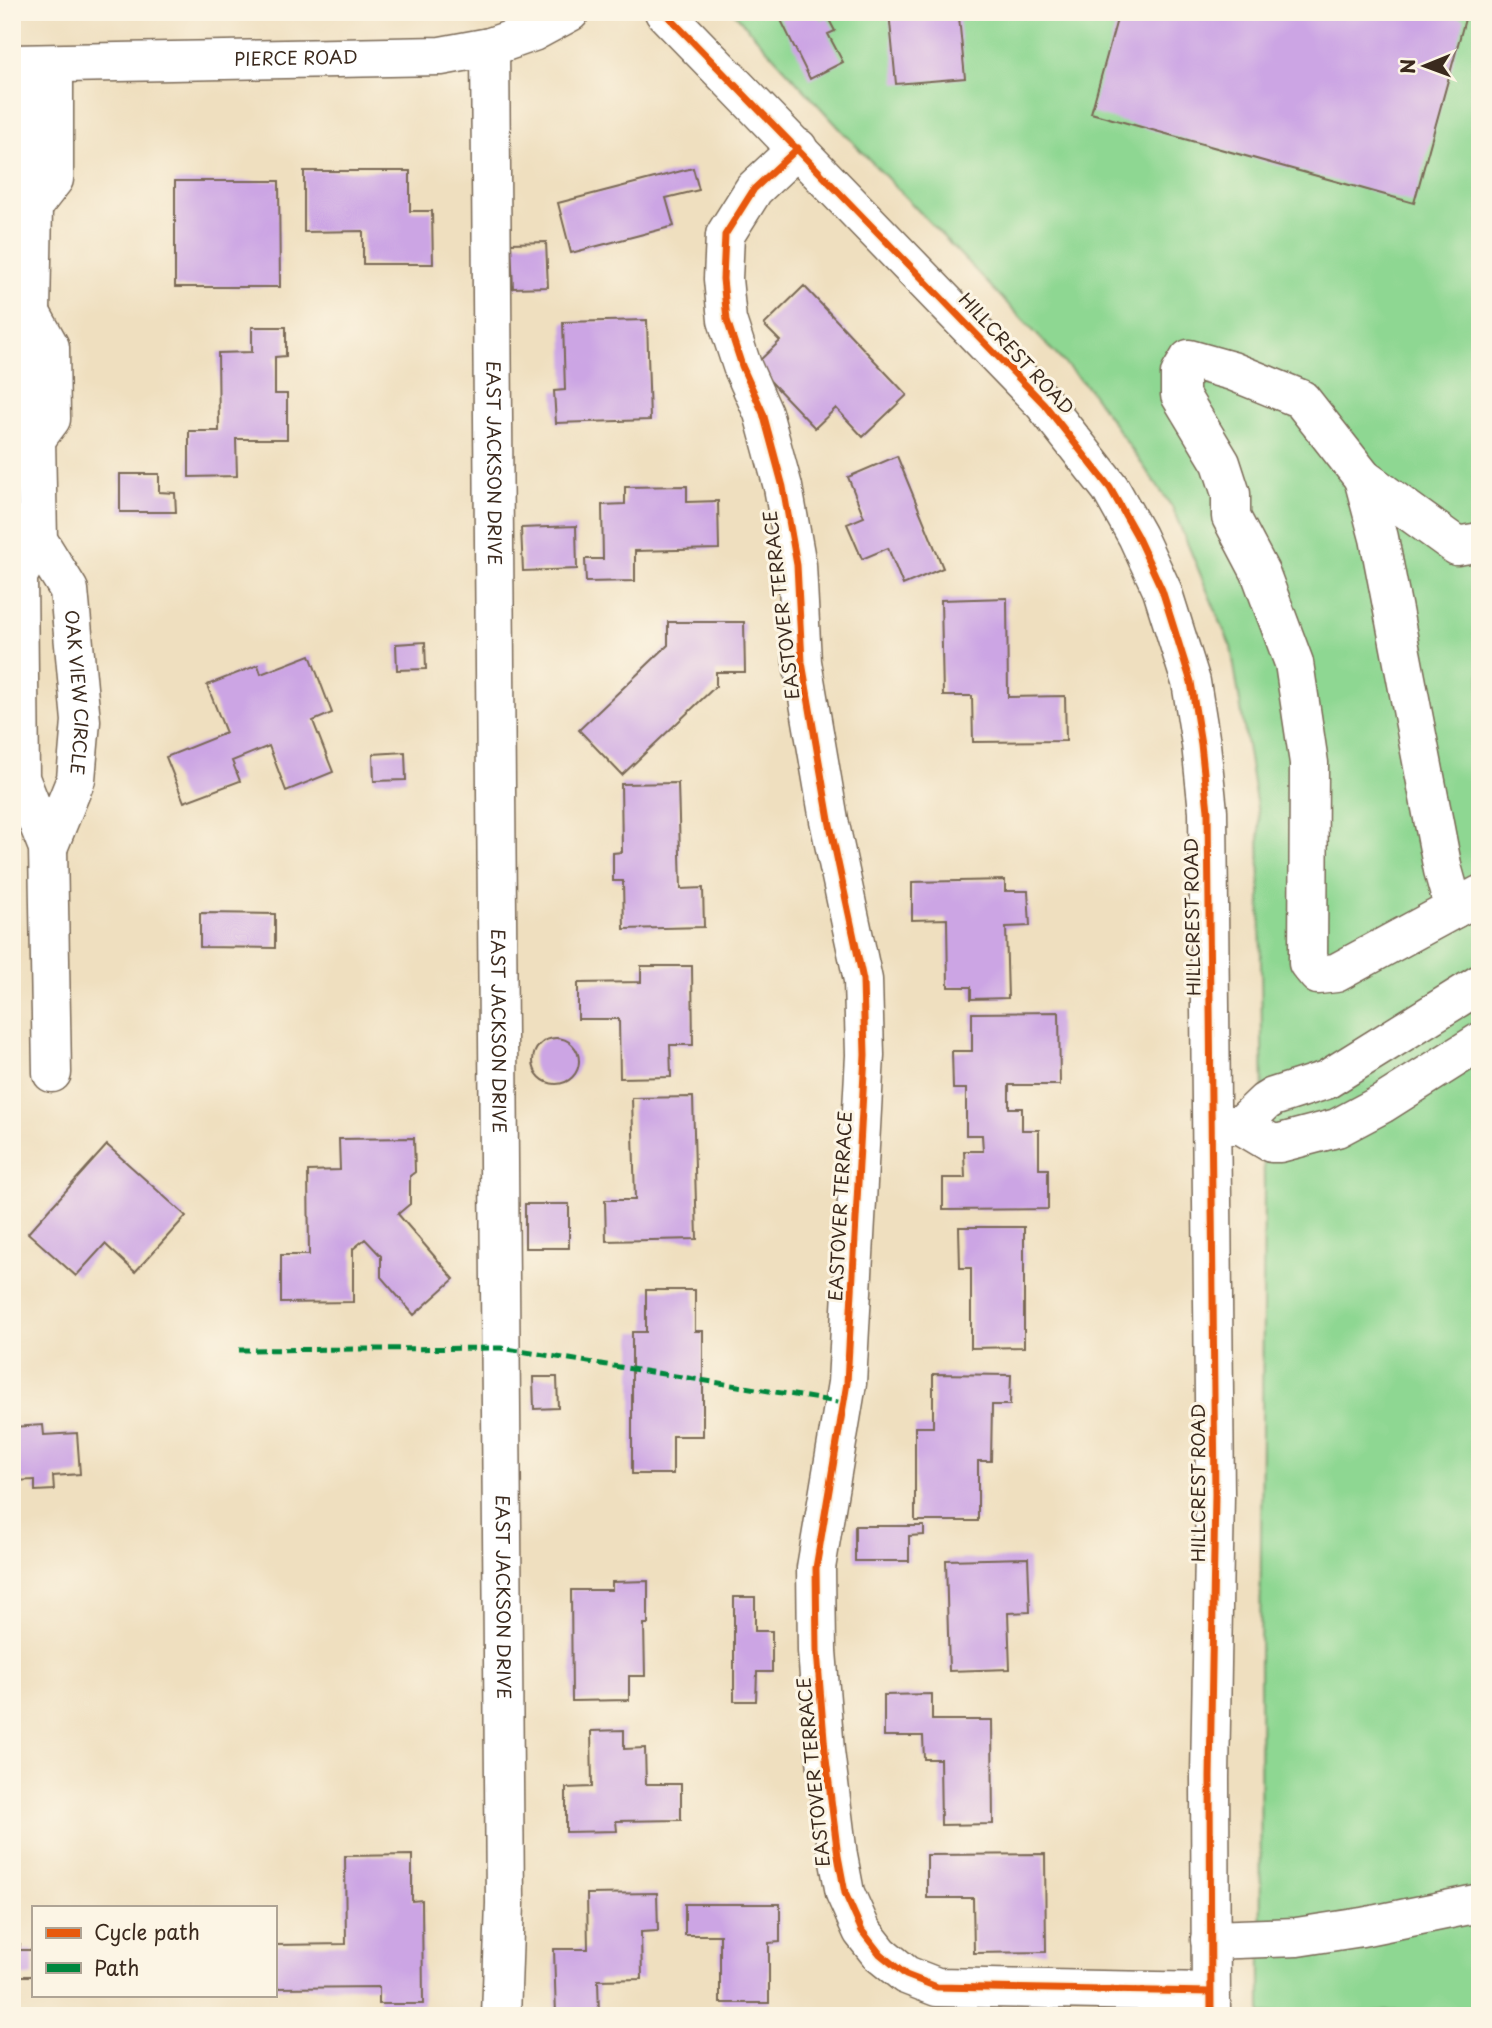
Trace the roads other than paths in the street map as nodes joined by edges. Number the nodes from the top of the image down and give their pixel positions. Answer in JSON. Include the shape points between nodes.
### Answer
{"nodes":[{"id":1,"x":569,"y":12,"type":"edge"},
{"id":2,"x":664,"y":12,"type":"edge"},
{"id":3,"x":489,"y":47,"type":"junction"},
{"id":4,"x":28,"y":64,"type":"edge"},
{"id":5,"x":798,"y":148,"type":"junction"},
{"id":6,"x":1363,"y":478,"type":"junction"},
{"id":7,"x":38,"y":540,"type":"junction"},
{"id":8,"x":1480,"y":541,"type":"edge"},
{"id":9,"x":48,"y":848,"type":"junction"},
{"id":10,"x":1467,"y":902,"type":"edge"},
{"id":11,"x":1480,"y":984,"type":"edge"},
{"id":12,"x":1480,"y":1042,"type":"edge"},
{"id":13,"x":52,"y":1073,"type":"dead end"},
{"id":14,"x":1226,"y":1125,"type":"junction"},
{"id":15,"x":1480,"y":1903,"type":"edge"},
{"id":16,"x":1210,"y":1940,"type":"junction"},
{"id":17,"x":1210,"y":2004,"type":"edge"},
{"id":18,"x":501,"y":2016,"type":"edge"}],
"edges":[{"from":1,"to":3,"type":"street","name":"PIERCE ROAD","via":[[533,32]]},
{"from":2,"to":5,"type":"street","name":"HILLCREST ROAD"},
{"from":3,"to":4,"type":"street","name":"PIERCE ROAD","via":[[441,56]]},
{"from":3,"to":18,"type":"street","name":"EAST JACKSON DRIVE","via":[[505,1903]]},
{"from":4,"to":7,"type":"street","via":[[54,179],[33,206],[31,313],[50,346],[51,419],[36,439]]},
{"from":5,"to":14,"type":"street","name":"HILLCREST ROAD","via":[[1044,404],[1110,488],[1162,590],[1191,682],[1201,744]]},
{"from":5,"to":17,"type":"street","name":"EASTOVER TERRACE","via":[[754,189],[725,235],[723,279],[727,320],[762,413],[783,488],[797,565],[802,662],[863,980],[864,1055],[847,1383],[816,1568],[825,1751],[845,1893],[862,1931],[880,1954],[906,1975],[937,1987]]},
{"from":6,"to":8,"type":"street","via":[[1457,547]]},
{"from":6,"to":10,"type":"street","via":[[1380,538],[1443,870]]},
{"from":6,"to":10,"type":"street","via":[[1301,399],[1189,359],[1180,374],[1180,396],[1221,463],[1231,494],[1231,517],[1260,572],[1294,663],[1309,763],[1308,963],[1318,975],[1336,973]]},
{"from":7,"to":9,"type":"street","name":"OAK VIEW CIRCLE","via":[[18,576],[20,778]]},
{"from":7,"to":9,"type":"street","name":"OAK VIEW CIRCLE","via":[[69,590],[81,721],[76,779]]},
{"from":9,"to":13,"type":"street","name":"OAK VIEW CIRCLE"},
{"from":11,"to":14,"type":"street","via":[[1326,1080],[1273,1097]]},
{"from":12,"to":14,"type":"street","via":[[1337,1128],[1271,1143]]},
{"from":14,"to":16,"type":"street","name":"HILLCREST ROAD","via":[[1215,1494]]},
{"from":15,"to":16,"type":"street","via":[[1297,1937]]},
{"from":16,"to":17,"type":"street","name":"HILLCREST ROAD"}]}
